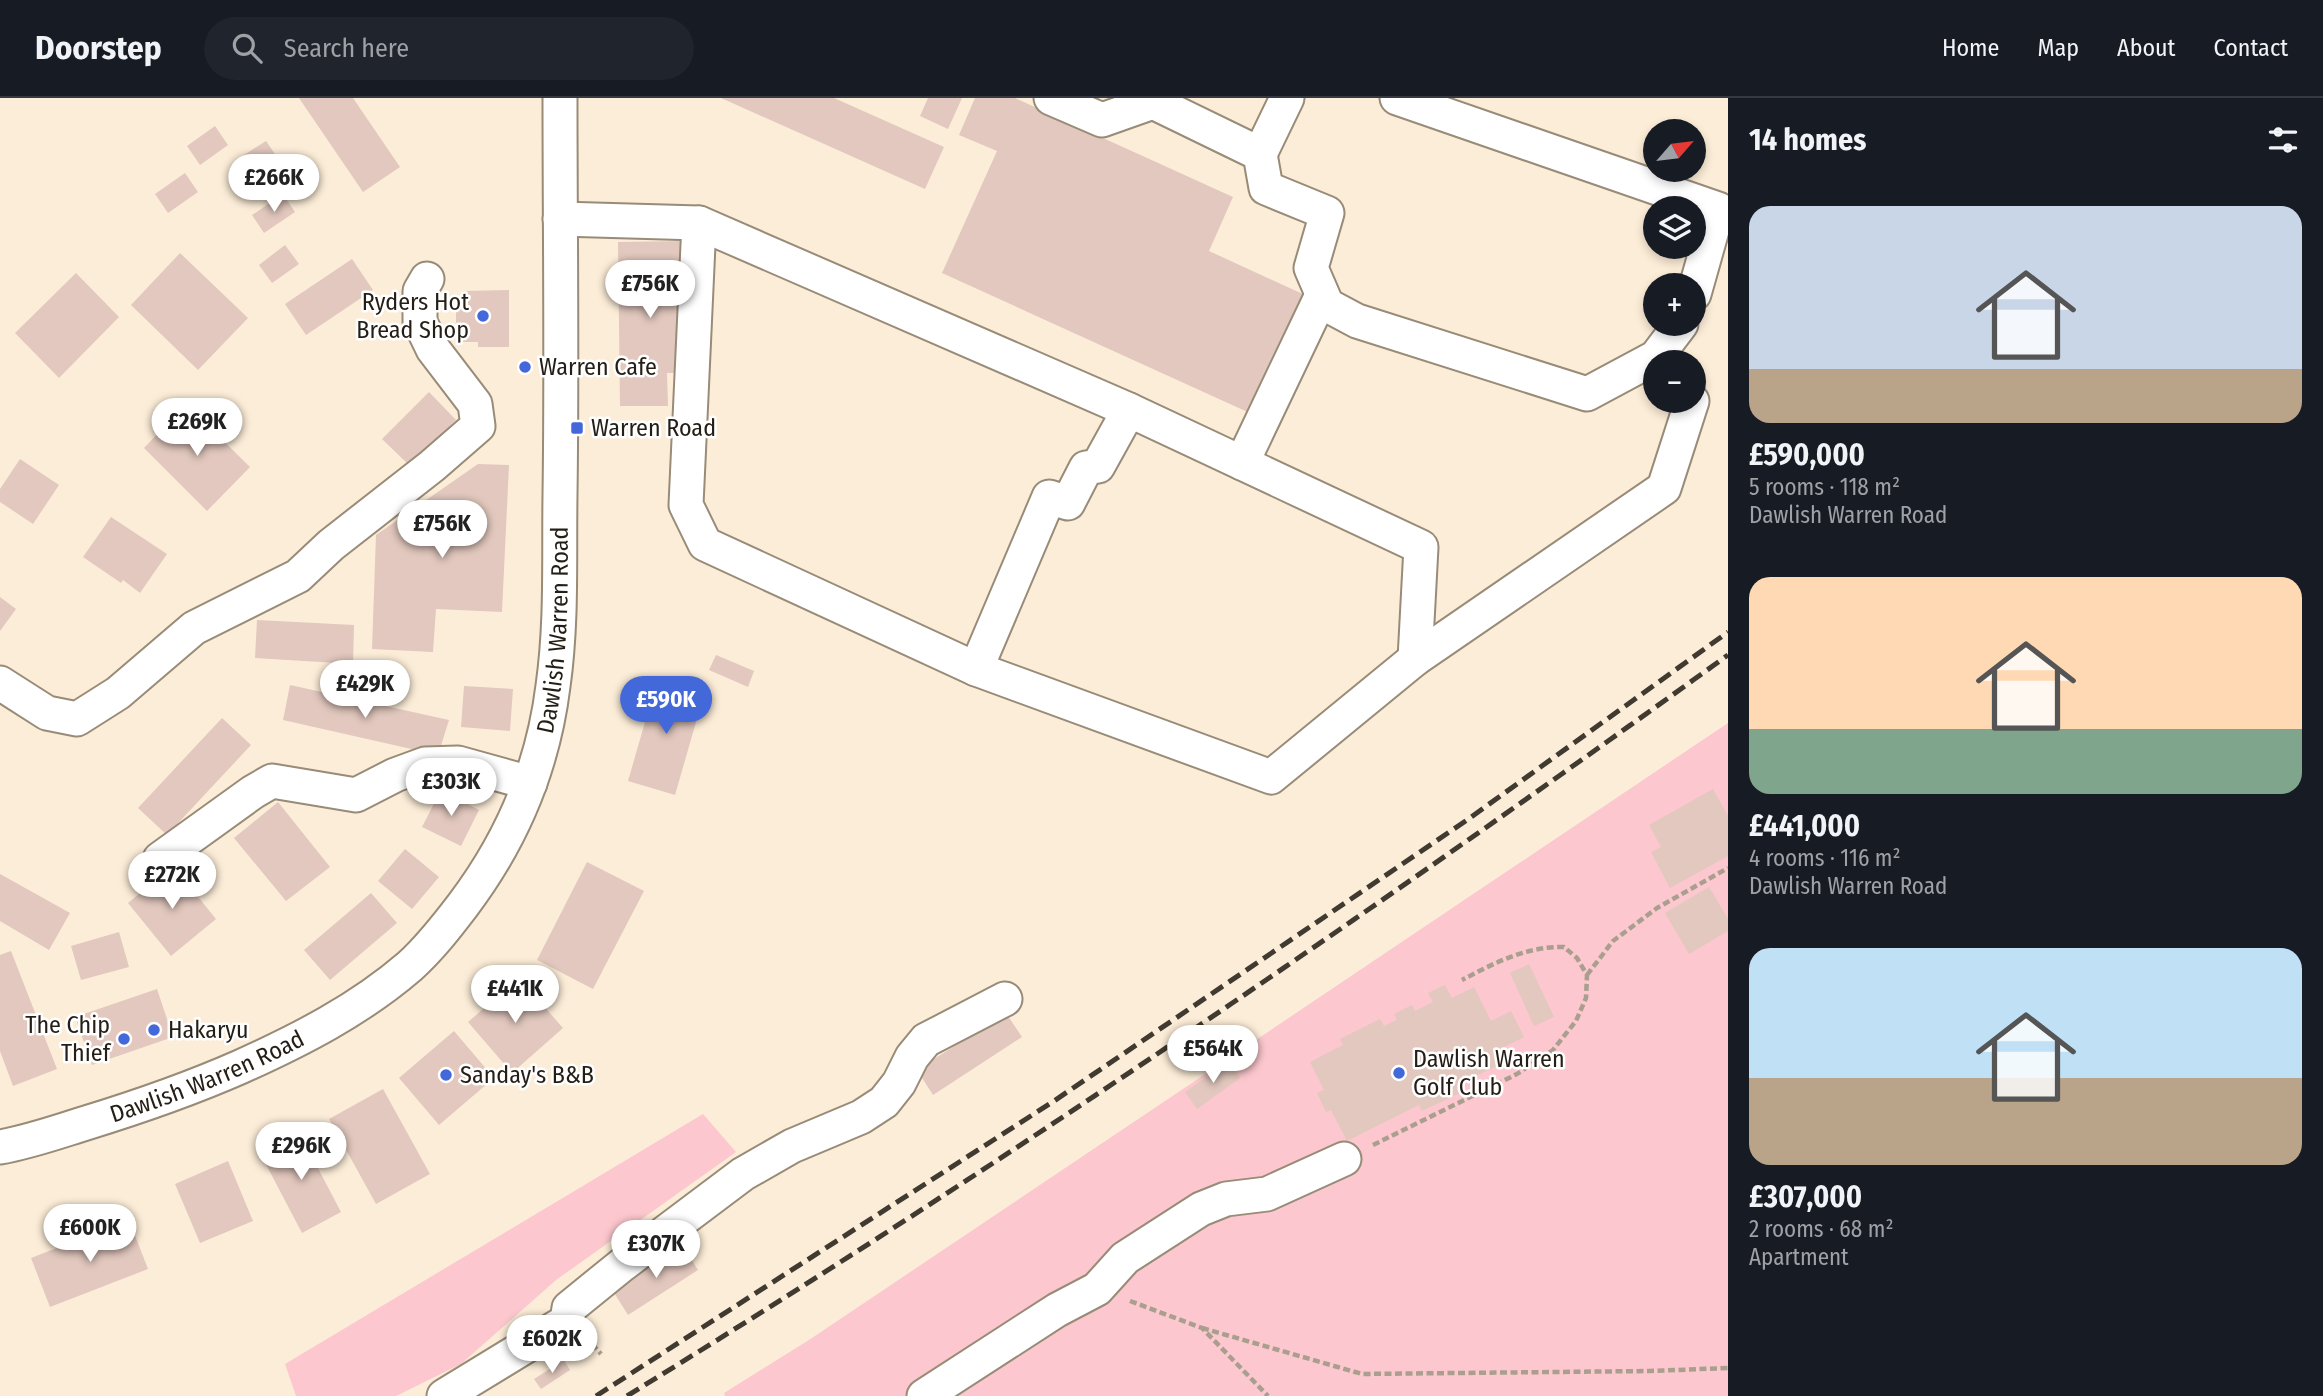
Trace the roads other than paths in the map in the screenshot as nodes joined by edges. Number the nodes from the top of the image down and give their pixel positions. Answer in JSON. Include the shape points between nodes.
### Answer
{"nodes":[{"id":1,"x":560,"y":98,"type":"edge"},
{"id":2,"x":1051,"y":98,"type":"edge"},
{"id":3,"x":1287,"y":98,"type":"edge"},
{"id":4,"x":1397,"y":98,"type":"edge"},
{"id":5,"x":1154,"y":100,"type":"edge"},
{"id":6,"x":1260,"y":154,"type":"junction"},
{"id":7,"x":560,"y":219,"type":"junction"},
{"id":8,"x":699,"y":223,"type":"junction"},
{"id":9,"x":1700,"y":273,"type":"edge"},
{"id":10,"x":427,"y":279,"type":"dead end"},
{"id":11,"x":1322,"y":295,"type":"junction"},
{"id":12,"x":1643,"y":368,"type":"edge"},
{"id":13,"x":1129,"y":410,"type":"junction"},
{"id":14,"x":1688,"y":413,"type":"edge"},
{"id":15,"x":1242,"y":463,"type":"junction"},
{"id":16,"x":1415,"y":659,"type":"junction"},
{"id":17,"x":976,"y":669,"type":"junction"},
{"id":18,"x":0,"y":683,"type":"edge"},
{"id":19,"x":530,"y":783,"type":"junction"},
{"id":20,"x":160,"y":859,"type":"dead end"},
{"id":21,"x":1005,"y":999,"type":"dead end"},
{"id":22,"x":0,"y":1147,"type":"edge"},
{"id":23,"x":1344,"y":1159,"type":"road end"},
{"id":24,"x":444,"y":1396,"type":"edge"},
{"id":25,"x":924,"y":1396,"type":"edge"}],
"edges":[{"from":1,"to":7,"type":"street","name":"Dawlish Warren Road"},
{"from":2,"to":5,"type":"street","via":[[1102,121]]},
{"from":3,"to":6,"type":"street"},
{"from":4,"to":9,"type":"street","via":[[1718,209]]},
{"from":5,"to":6,"type":"street"},
{"from":6,"to":11,"type":"street","via":[[1266,188],[1327,213],[1311,268]]},
{"from":7,"to":8,"type":"street"},
{"from":7,"to":19,"type":"street","name":"Dawlish Warren Road","via":[[557,637],[553,687]]},
{"from":8,"to":13,"type":"street"},
{"from":8,"to":17,"type":"street","via":[[686,505],[705,544]]},
{"from":10,"to":18,"type":"street","via":[[420,292],[420,322],[433,349],[475,404],[478,426],[298,576],[194,628],[118,693],[77,719],[47,713]]},
{"from":11,"to":12,"type":"street","via":[[1327,305],[1357,321],[1587,394]]},
{"from":11,"to":15,"type":"street"},
{"from":13,"to":15,"type":"street"},
{"from":13,"to":17,"type":"street","via":[[1098,466],[1086,468],[1068,503],[1049,498]]},
{"from":14,"to":16,"type":"street","via":[[1664,488]]},
{"from":15,"to":16,"type":"street","via":[[1421,547]]},
{"from":16,"to":17,"type":"street","via":[[1271,777]]},
{"from":19,"to":20,"type":"street","via":[[458,763],[425,764],[356,795],[272,781]]},
{"from":19,"to":22,"type":"street","name":"Dawlish Warren Road","via":[[496,858],[441,934],[410,966],[337,1019],[209,1081],[113,1115]]},
{"from":21,"to":24,"type":"street","via":[[926,1040],[884,1102],[743,1174],[569,1308],[567,1321]]},
{"from":23,"to":25,"type":"street","via":[[1267,1194],[1226,1199],[1201,1209],[1125,1258],[1097,1289]]}]}
